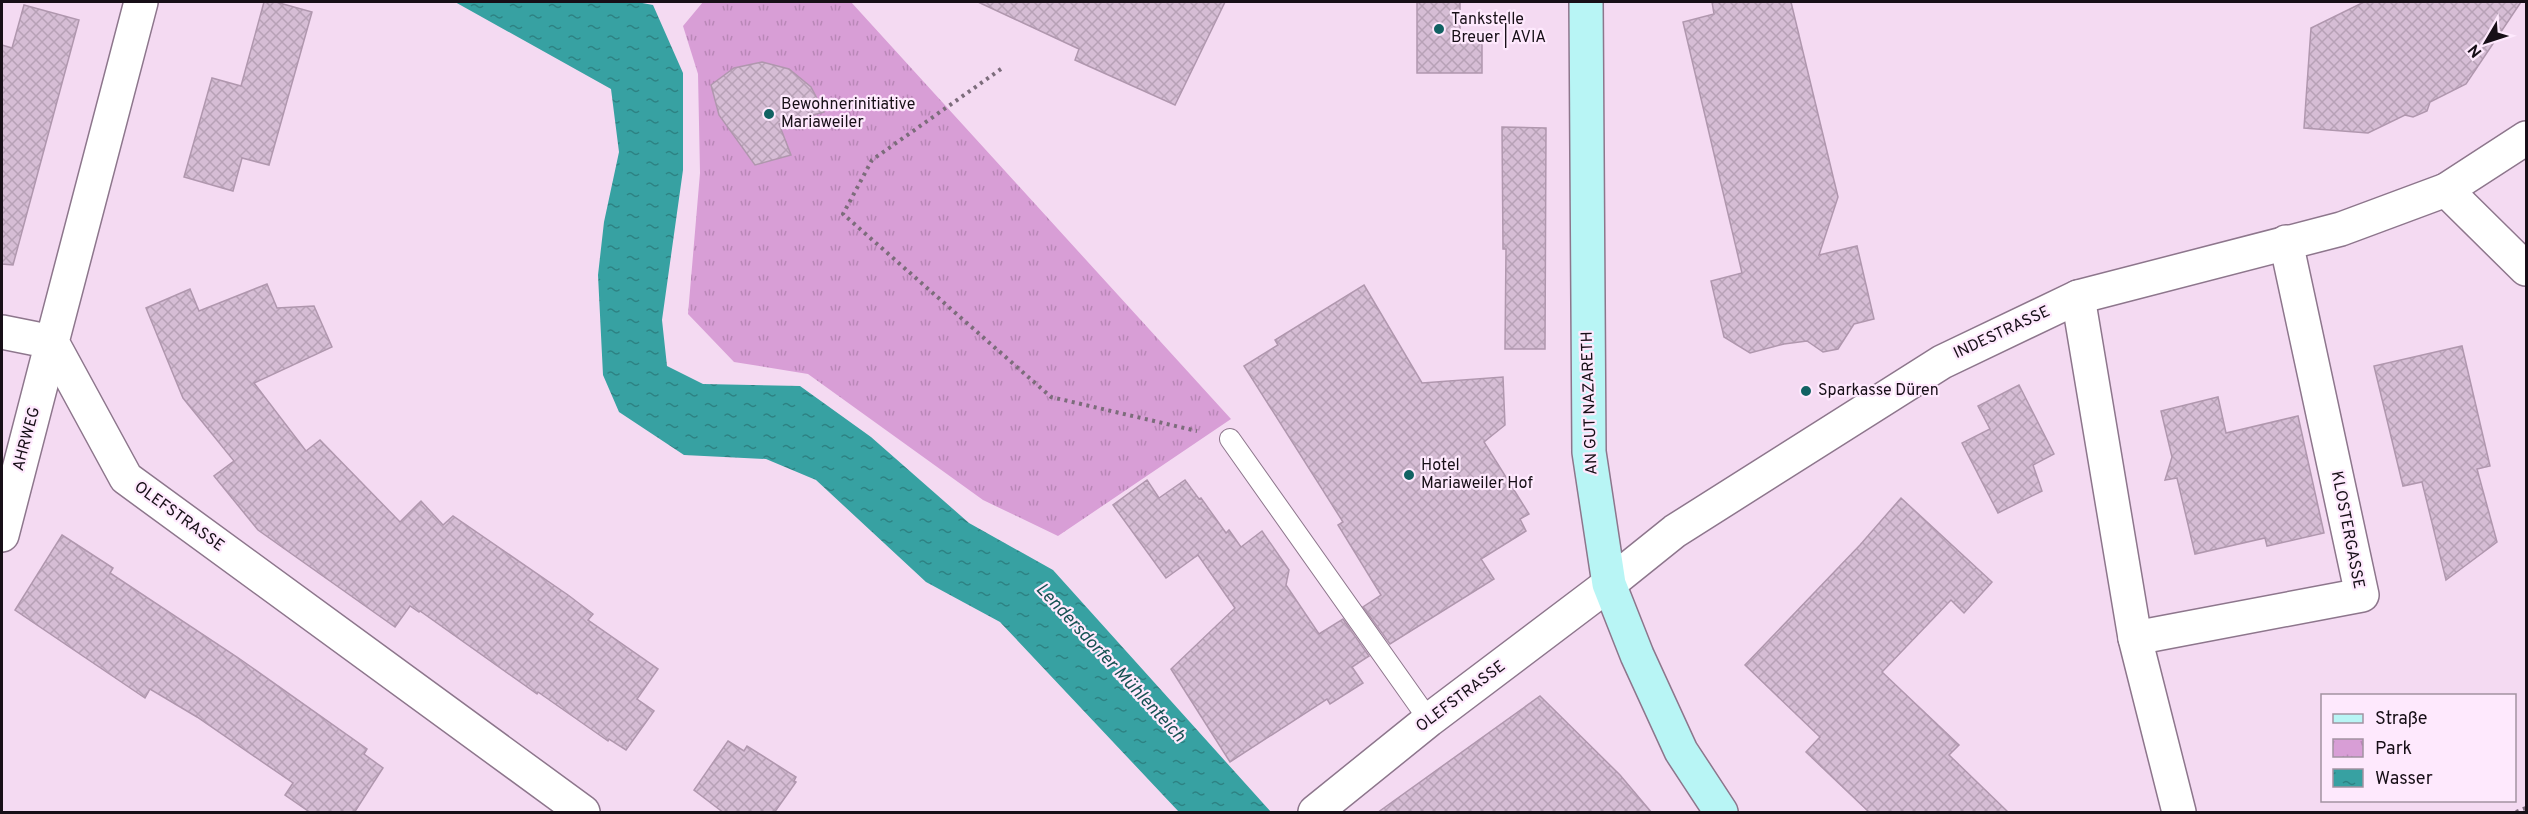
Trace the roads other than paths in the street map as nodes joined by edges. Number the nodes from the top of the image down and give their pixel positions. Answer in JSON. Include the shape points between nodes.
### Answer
{"nodes":[{"id":1,"x":141,"y":2,"type":"edge"},
{"id":2,"x":1586,"y":2,"type":"edge"},
{"id":3,"x":2526,"y":138,"type":"edge"},
{"id":4,"x":2446,"y":190,"type":"junction"},
{"id":5,"x":2286,"y":242,"type":"junction"},
{"id":6,"x":2526,"y":269,"type":"edge"},
{"id":7,"x":2078,"y":297,"type":"junction"},
{"id":8,"x":2,"y":332,"type":"edge"},
{"id":9,"x":52,"y":342,"type":"junction"},
{"id":10,"x":1230,"y":439,"type":"road end"},
{"id":11,"x":2,"y":535,"type":"edge"},
{"id":12,"x":1609,"y":584,"type":"junction"},
{"id":13,"x":2135,"y":638,"type":"junction"},
{"id":14,"x":1429,"y":720,"type":"junction"},
{"id":15,"x":584,"y":813,"type":"edge"},
{"id":16,"x":1316,"y":813,"type":"edge"},
{"id":17,"x":1721,"y":813,"type":"edge"},
{"id":18,"x":2179,"y":813,"type":"edge"}],
"edges":[{"from":1,"to":9,"type":"street"},
{"from":2,"to":12,"type":"main road","name":"AN GUT NAZARETH","via":[[1589,452]]},
{"from":3,"to":4,"type":"street","name":"INDESTRASSE"},
{"from":4,"to":5,"type":"street","name":"INDESTRASSE","via":[[2341,229]]},
{"from":4,"to":6,"type":"street"},
{"from":5,"to":7,"type":"street","name":"INDESTRASSE"},
{"from":5,"to":13,"type":"street","name":"KLOSTERGASSE","via":[[2362,595]]},
{"from":7,"to":12,"type":"street","name":"INDESTRASSE","via":[[1942,362],[1694,519]]},
{"from":7,"to":13,"type":"street"},
{"from":8,"to":9,"type":"street"},
{"from":9,"to":11,"type":"street","name":"AHRWEG"},
{"from":9,"to":15,"type":"street","name":"OLEFSTRASSE","via":[[126,478]]},
{"from":10,"to":14,"type":"lane"},
{"from":12,"to":14,"type":"street","name":"OLEFSTRASSE"},
{"from":12,"to":17,"type":"main road","name":"AN GUT NAZARETH","via":[[1681,751]]},
{"from":13,"to":18,"type":"street"},
{"from":14,"to":16,"type":"street","name":"OLEFSTRASSE"}]}
